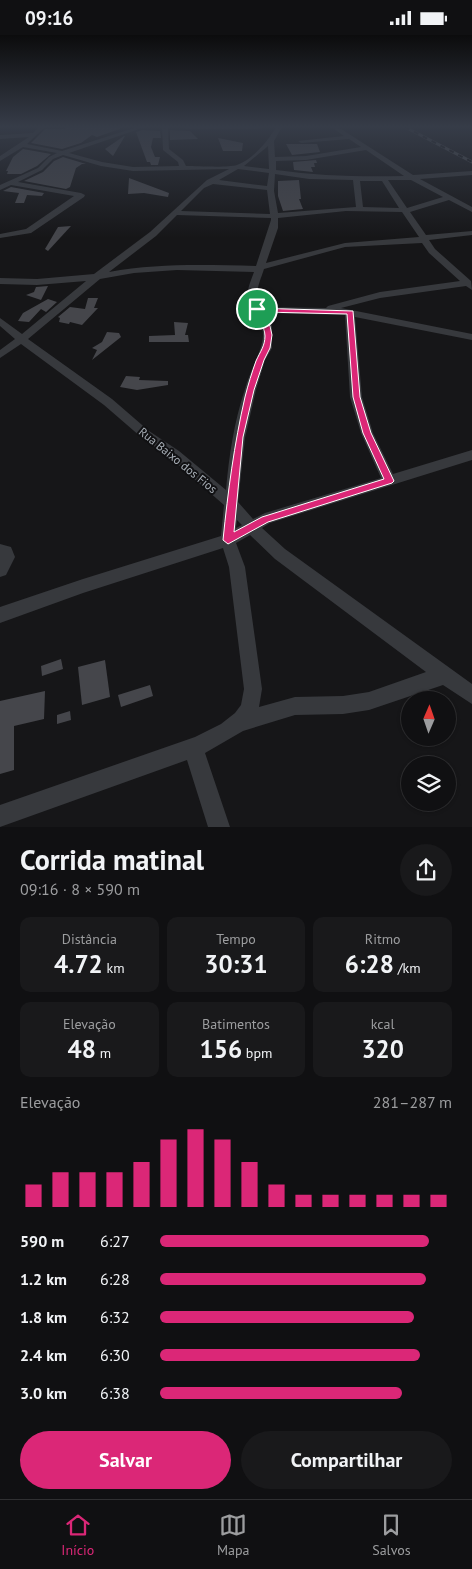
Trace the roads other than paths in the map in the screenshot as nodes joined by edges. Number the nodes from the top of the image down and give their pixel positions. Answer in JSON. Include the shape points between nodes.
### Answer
{"nodes":[{"id":1,"x":45,"y":164,"type":"edge"},
{"id":2,"x":103,"y":164,"type":"edge"},
{"id":3,"x":182,"y":164,"type":"edge"},
{"id":4,"x":243,"y":164,"type":"edge"},
{"id":5,"x":273,"y":164,"type":"edge"},
{"id":6,"x":392,"y":164,"type":"edge"},
{"id":7,"x":237,"y":167,"type":"junction"},
{"id":8,"x":183,"y":168,"type":"junction"},
{"id":9,"x":273,"y":172,"type":"junction"},
{"id":10,"x":472,"y":173,"type":"edge"},
{"id":11,"x":411,"y":177,"type":"junction"},
{"id":12,"x":356,"y":178,"type":"junction"},
{"id":13,"x":384,"y":179,"type":"junction"},
{"id":14,"x":210,"y":181,"type":"junction"},
{"id":15,"x":11,"y":183,"type":"junction"},
{"id":16,"x":0,"y":188,"type":"edge"},
{"id":17,"x":270,"y":188,"type":"junction"},
{"id":18,"x":449,"y":198,"type":"junction"},
{"id":19,"x":360,"y":209,"type":"junction"},
{"id":20,"x":472,"y":210,"type":"edge"},
{"id":21,"x":405,"y":211,"type":"junction"},
{"id":22,"x":175,"y":213,"type":"junction"},
{"id":23,"x":274,"y":216,"type":"junction"},
{"id":24,"x":472,"y":233,"type":"edge"},
{"id":25,"x":0,"y":236,"type":"edge"},
{"id":26,"x":423,"y":239,"type":"junction"},
{"id":27,"x":260,"y":268,"type":"junction"},
{"id":28,"x":96,"y":277,"type":"junction"},
{"id":29,"x":0,"y":281,"type":"edge"},
{"id":30,"x":470,"y":285,"type":"edge"},
{"id":31,"x":257,"y":309,"type":"junction"},
{"id":32,"x":321,"y":311,"type":"junction"},
{"id":33,"x":350,"y":313,"type":"junction"},
{"id":34,"x":0,"y":321,"type":"edge"},
{"id":35,"x":472,"y":337,"type":"edge"},
{"id":36,"x":23,"y":340,"type":"junction"},
{"id":37,"x":0,"y":355,"type":"edge"},
{"id":38,"x":472,"y":455,"type":"edge"},
{"id":39,"x":389,"y":481,"type":"junction"},
{"id":40,"x":232,"y":504,"type":"junction"},
{"id":41,"x":251,"y":526,"type":"junction"},
{"id":42,"x":228,"y":540,"type":"junction"},
{"id":43,"x":0,"y":550,"type":"edge"},
{"id":44,"x":0,"y":570,"type":"edge"},
{"id":45,"x":0,"y":615,"type":"edge"},
{"id":46,"x":445,"y":675,"type":"junction"},
{"id":47,"x":472,"y":695,"type":"edge"},
{"id":48,"x":238,"y":723,"type":"junction"},
{"id":49,"x":193,"y":747,"type":"junction"},
{"id":50,"x":0,"y":816,"type":"edge"},
{"id":51,"x":219,"y":827,"type":"edge"}],
"edges":[{"from":1,"to":15,"type":"street"},
{"from":2,"to":8,"type":"street","via":[[140,169]]},
{"from":3,"to":8,"type":"street"},
{"from":4,"to":7,"type":"street"},
{"from":5,"to":9,"type":"street"},
{"from":6,"to":11,"type":"street"},
{"from":7,"to":8,"type":"street"},
{"from":7,"to":9,"type":"street"},
{"from":7,"to":14,"type":"street"},
{"from":9,"to":12,"type":"street"},
{"from":9,"to":17,"type":"street"},
{"from":10,"to":11,"type":"street"},
{"from":11,"to":13,"type":"street"},
{"from":11,"to":18,"type":"street"},
{"from":12,"to":13,"type":"street"},
{"from":12,"to":19,"type":"street"},
{"from":13,"to":21,"type":"street"},
{"from":14,"to":17,"type":"street"},
{"from":14,"to":22,"type":"street"},
{"from":15,"to":16,"type":"street"},
{"from":15,"to":25,"type":"street","via":[[82,195],[28,231]]},
{"from":17,"to":23,"type":"street"},
{"from":18,"to":20,"type":"street"},
{"from":18,"to":21,"type":"street"},
{"from":19,"to":21,"type":"street"},
{"from":19,"to":23,"type":"street"},
{"from":21,"to":26,"type":"street"},
{"from":22,"to":23,"type":"street"},
{"from":22,"to":28,"type":"street"},
{"from":23,"to":27,"type":"street","via":[[274,228]]},
{"from":24,"to":26,"type":"street"},
{"from":26,"to":27,"type":"street","via":[[345,245]]},
{"from":26,"to":30,"type":"street","via":[[440,260]]},
{"from":27,"to":28,"type":"street","via":[[134,269]]},
{"from":27,"to":31,"type":"street","via":[[252,291]]},
{"from":28,"to":29,"type":"street"},
{"from":28,"to":36,"type":"street"},
{"from":30,"to":32,"type":"street","via":[[380,295]]},
{"from":31,"to":32,"type":"street"},
{"from":31,"to":40,"type":"street","via":[[267,326],[268,335],[239,437]]},
{"from":32,"to":33,"type":"street"},
{"from":33,"to":35,"type":"street"},
{"from":33,"to":39,"type":"street","via":[[356,397],[367,433]]},
{"from":34,"to":36,"type":"street","name":"Rua Baixo dos Fios"},
{"from":36,"to":37,"type":"street"},
{"from":36,"to":40,"type":"street","name":"Rua Baixo dos Fios","via":[[108,402]]},
{"from":38,"to":39,"type":"street"},
{"from":39,"to":41,"type":"street"},
{"from":40,"to":41,"type":"street","name":"Rua Baixo dos Fios"},
{"from":40,"to":42,"type":"street"},
{"from":41,"to":42,"type":"street"},
{"from":41,"to":46,"type":"street","name":"Rua Baixo dos Fios","via":[[280,554]]},
{"from":42,"to":45,"type":"street"},
{"from":42,"to":48,"type":"street","via":[[237,567],[253,689],[247,713]]},
{"from":43,"to":44,"type":"street","via":[[6,552],[7,557]]},
{"from":46,"to":47,"type":"street","name":"Rua Baixo dos Fios"},
{"from":46,"to":48,"type":"street","via":[[369,701],[295,706]]},
{"from":48,"to":49,"type":"street"},
{"from":49,"to":50,"type":"street"},
{"from":49,"to":51,"type":"street"}]}
